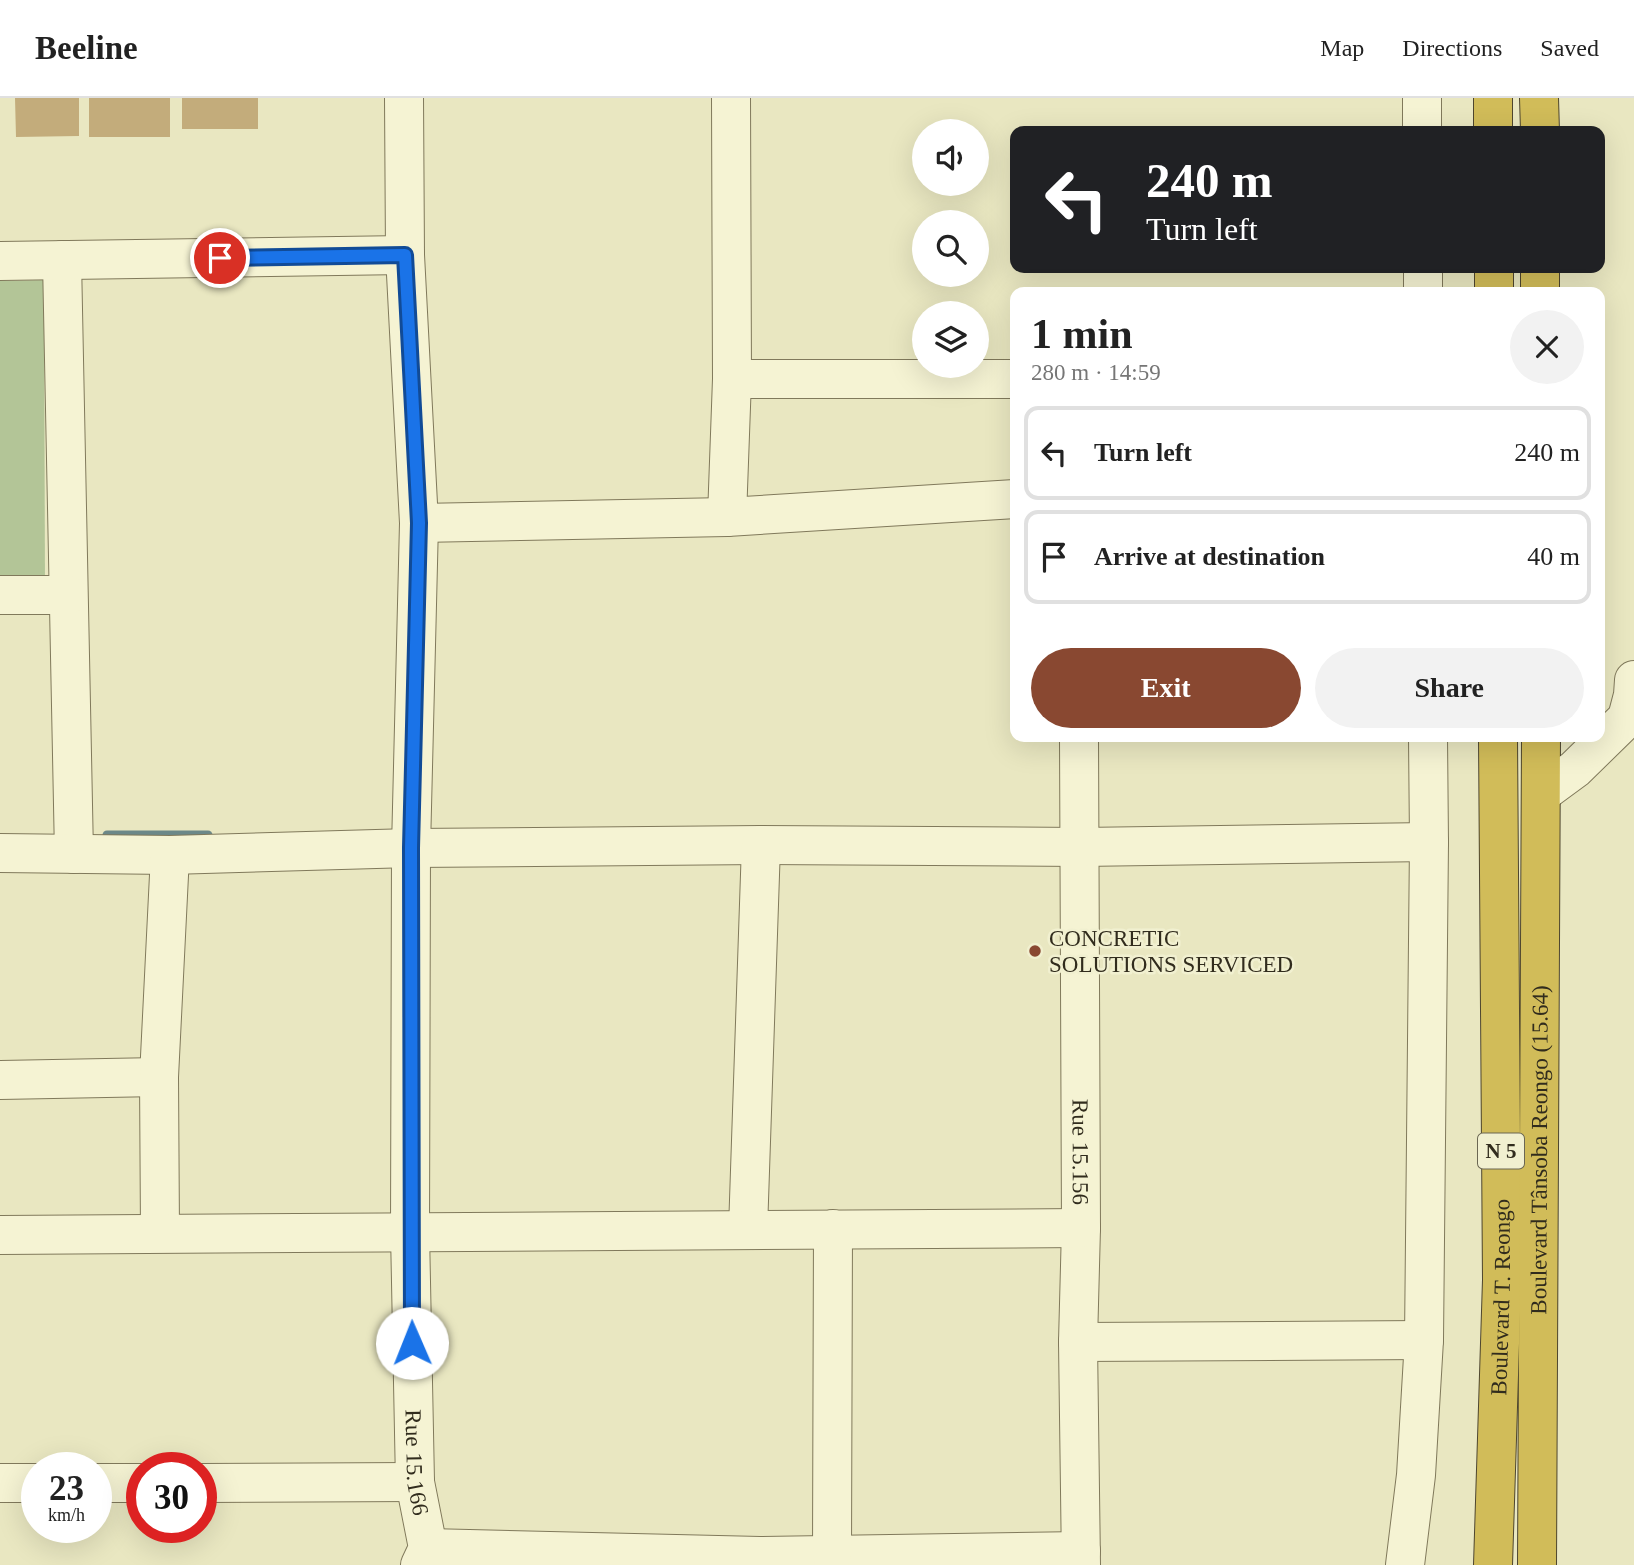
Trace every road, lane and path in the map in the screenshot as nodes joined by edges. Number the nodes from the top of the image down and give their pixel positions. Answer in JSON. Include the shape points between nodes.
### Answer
{"nodes":[{"id":1,"x":404,"y":98,"type":"edge"},
{"id":2,"x":731,"y":98,"type":"edge"},
{"id":3,"x":1422,"y":98,"type":"edge"},
{"id":4,"x":1493,"y":98,"type":"edge"},
{"id":5,"x":1539,"y":98,"type":"edge"},
{"id":6,"x":1422,"y":126,"type":"edge"},
{"id":7,"x":1493,"y":126,"type":"edge"},
{"id":8,"x":1540,"y":126,"type":"edge"},
{"id":9,"x":405,"y":255,"type":"junction"},
{"id":10,"x":62,"y":260,"type":"junction"},
{"id":11,"x":0,"y":261,"type":"edge"},
{"id":12,"x":732,"y":379,"type":"junction"},
{"id":13,"x":1010,"y":379,"type":"edge"},
{"id":14,"x":1010,"y":499,"type":"edge"},
{"id":15,"x":727,"y":517,"type":"junction"},
{"id":16,"x":419,"y":523,"type":"junction"},
{"id":17,"x":0,"y":595,"type":"edge"},
{"id":18,"x":68,"y":595,"type":"junction"},
{"id":19,"x":1634,"y":680,"type":"edge"},
{"id":20,"x":1605,"y":740,"type":"edge"},
{"id":21,"x":1079,"y":742,"type":"edge"},
{"id":22,"x":1428,"y":742,"type":"edge"},
{"id":23,"x":1498,"y":742,"type":"edge"},
{"id":24,"x":1541,"y":742,"type":"edge"},
{"id":25,"x":1603,"y":742,"type":"edge"},
{"id":26,"x":1541,"y":794,"type":"junction"},
{"id":27,"x":1429,"y":842,"type":"junction"},
{"id":28,"x":761,"y":845,"type":"junction"},
{"id":29,"x":1081,"y":847,"type":"junction"},
{"id":30,"x":411,"y":848,"type":"junction"},
{"id":31,"x":0,"y":853,"type":"edge"},
{"id":32,"x":74,"y":854,"type":"junction"},
{"id":33,"x":170,"y":855,"type":"junction"},
{"id":34,"x":159,"y":1077,"type":"junction"},
{"id":35,"x":0,"y":1080,"type":"edge"},
{"id":36,"x":1081,"y":1228,"type":"junction"},
{"id":37,"x":832,"y":1229,"type":"junction"},
{"id":38,"x":748,"y":1230,"type":"junction"},
{"id":39,"x":410,"y":1232,"type":"junction"},
{"id":40,"x":160,"y":1233,"type":"junction"},
{"id":41,"x":0,"y":1236,"type":"edge"},
{"id":42,"x":1424,"y":1340,"type":"junction"},
{"id":43,"x":1078,"y":1342,"type":"junction"},
{"id":44,"x":415,"y":1482,"type":"junction"},
{"id":45,"x":0,"y":1483,"type":"edge"},
{"id":46,"x":21,"y":1483,"type":"edge"},
{"id":47,"x":217,"y":1483,"type":"edge"},
{"id":48,"x":424,"y":1556,"type":"edge"},
{"id":49,"x":825,"y":1558,"type":"edge"},
{"id":50,"x":1081,"y":1558,"type":"edge"},
{"id":51,"x":760,"y":1561,"type":"edge"},
{"id":52,"x":1405,"y":1565,"type":"edge"},
{"id":53,"x":1493,"y":1565,"type":"edge"},
{"id":54,"x":1537,"y":1565,"type":"edge"}],
"edges":[{"from":1,"to":9,"type":"street","name":"Rue 15.166"},
{"from":2,"to":12,"type":"street"},
{"from":3,"to":6,"type":"street"},
{"from":4,"to":7,"type":"highway"},
{"from":5,"to":8,"type":"highway"},
{"from":9,"to":10,"type":"street"},
{"from":9,"to":16,"type":"street","name":"Rue 15.166"},
{"from":10,"to":11,"type":"street"},
{"from":10,"to":18,"type":"street"},
{"from":12,"to":13,"type":"street"},
{"from":12,"to":15,"type":"street"},
{"from":14,"to":15,"type":"street"},
{"from":15,"to":16,"type":"street"},
{"from":16,"to":30,"type":"street","name":"Rue 15.166"},
{"from":17,"to":18,"type":"street"},
{"from":18,"to":32,"type":"street"},
{"from":19,"to":20,"type":"street","via":[[1627,718]]},
{"from":21,"to":29,"type":"street","name":"Rue 15.156"},
{"from":22,"to":27,"type":"street"},
{"from":23,"to":53,"type":"highway","name":"Boulevard T. Reongo","number":"N 5","via":[[1502,1280]]},
{"from":24,"to":26,"type":"highway","name":"Boulevard Tânsoba Reongo (15.64)","number":"N 5"},
{"from":25,"to":26,"type":"street"},
{"from":26,"to":54,"type":"highway","name":"Boulevard Tânsoba Reongo (15.64)","number":"N 5"},
{"from":27,"to":29,"type":"street"},
{"from":27,"to":42,"type":"street"},
{"from":28,"to":29,"type":"street"},
{"from":28,"to":30,"type":"street"},
{"from":28,"to":38,"type":"street"},
{"from":29,"to":36,"type":"street","name":"Rue 15.156"},
{"from":30,"to":33,"type":"street"},
{"from":30,"to":39,"type":"street","name":"Rue 15.166"},
{"from":31,"to":32,"type":"street"},
{"from":32,"to":33,"type":"street"},
{"from":33,"to":34,"type":"street"},
{"from":34,"to":35,"type":"street"},
{"from":34,"to":40,"type":"street"},
{"from":36,"to":37,"type":"street"},
{"from":36,"to":43,"type":"street","name":"Rue 15.156"},
{"from":37,"to":38,"type":"street"},
{"from":37,"to":49,"type":"street"},
{"from":38,"to":39,"type":"street"},
{"from":39,"to":40,"type":"street"},
{"from":39,"to":44,"type":"street","name":"Rue 15.166"},
{"from":40,"to":41,"type":"street"},
{"from":42,"to":43,"type":"street"},
{"from":42,"to":52,"type":"street"},
{"from":43,"to":50,"type":"street","name":"Rue 15.156"},
{"from":44,"to":47,"type":"street"},
{"from":44,"to":48,"type":"street","name":"Rue 15.166"},
{"from":45,"to":46,"type":"street"},
{"from":48,"to":51,"type":"street"},
{"from":49,"to":50,"type":"street"},
{"from":49,"to":51,"type":"street"}]}
